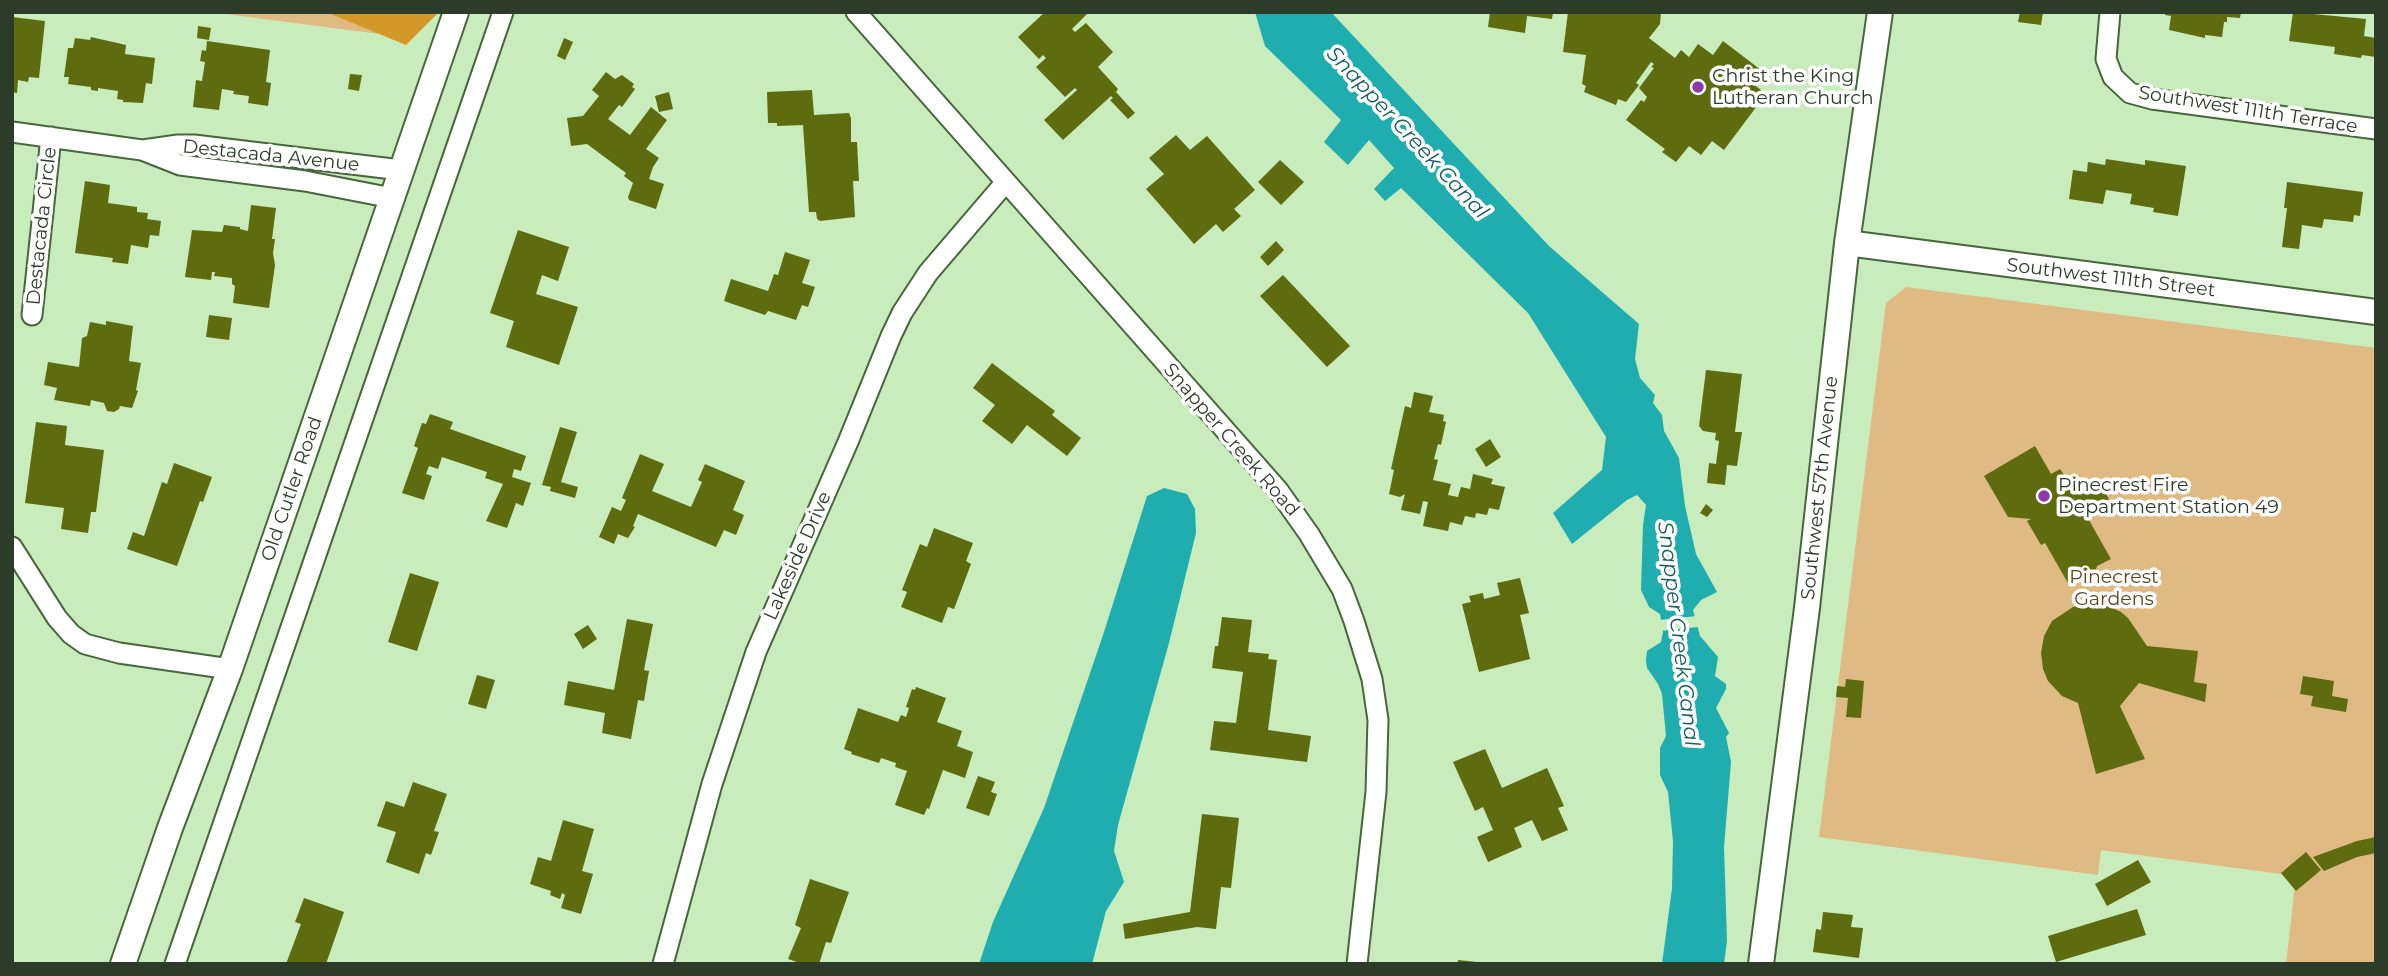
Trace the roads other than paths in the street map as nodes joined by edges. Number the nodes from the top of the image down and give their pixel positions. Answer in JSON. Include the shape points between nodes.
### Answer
{"nodes":[{"id":1,"x":456,"y":12,"type":"edge"},
{"id":2,"x":503,"y":12,"type":"edge"},
{"id":3,"x":856,"y":12,"type":"edge"},
{"id":4,"x":1880,"y":12,"type":"edge"},
{"id":5,"x":2110,"y":12,"type":"edge"},
{"id":6,"x":2376,"y":129,"type":"edge"},
{"id":7,"x":12,"y":132,"type":"edge"},
{"id":8,"x":51,"y":137,"type":"junction"},
{"id":9,"x":142,"y":150,"type":"junction"},
{"id":10,"x":268,"y":154,"type":"junction"},
{"id":11,"x":401,"y":170,"type":"junction"},
{"id":12,"x":265,"y":176,"type":"junction"},
{"id":13,"x":1005,"y":183,"type":"junction"},
{"id":14,"x":392,"y":198,"type":"junction"},
{"id":15,"x":1847,"y":243,"type":"junction"},
{"id":16,"x":2376,"y":312,"type":"edge"},
{"id":17,"x":32,"y":315,"type":"dead end"},
{"id":18,"x":12,"y":547,"type":"edge"},
{"id":19,"x":230,"y":669,"type":"junction"},
{"id":20,"x":123,"y":964,"type":"edge"},
{"id":21,"x":175,"y":964,"type":"edge"},
{"id":22,"x":663,"y":964,"type":"edge"},
{"id":23,"x":1357,"y":964,"type":"edge"},
{"id":24,"x":1762,"y":964,"type":"edge"}],
"edges":[{"from":1,"to":11,"type":"main road","name":"Old Cutler Road"},
{"from":2,"to":21,"type":"street"},
{"from":3,"to":13,"type":"street","name":"Snapper Creek Road"},
{"from":4,"to":15,"type":"main road","name":"Southwest 57th Avenue"},
{"from":5,"to":6,"type":"street","name":"Southwest 111th Terrace","via":[[2106,59],[2113,77],[2130,93]]},
{"from":7,"to":8,"type":"street","name":"Destacada Avenue"},
{"from":8,"to":9,"type":"street","name":"Destacada Avenue"},
{"from":8,"to":17,"type":"street","name":"Destacada Circle"},
{"from":9,"to":10,"type":"street","name":"Destacada Avenue","via":[[178,145]]},
{"from":9,"to":12,"type":"street","name":"Destacada Avenue","via":[[180,165]]},
{"from":10,"to":11,"type":"street","name":"Destacada Avenue"},
{"from":10,"to":12,"type":"street"},
{"from":11,"to":14,"type":"main road","name":"Old Cutler Road"},
{"from":12,"to":14,"type":"street","name":"Destacada Avenue"},
{"from":13,"to":22,"type":"street","name":"Lakeside Drive","via":[[928,273],[891,336],[756,652],[710,793]]},
{"from":13,"to":23,"type":"street","name":"Snapper Creek Road","via":[[1278,490],[1342,589],[1372,679],[1378,720],[1376,792]]},
{"from":14,"to":19,"type":"main road","name":"Old Cutler Road"},
{"from":15,"to":16,"type":"main road","name":"Southwest 111th Street"},
{"from":15,"to":24,"type":"main road","name":"Southwest 57th Avenue"},
{"from":18,"to":19,"type":"street","via":[[57,618],[85,644]]},
{"from":19,"to":20,"type":"main road","name":"Old Cutler Road"}]}
